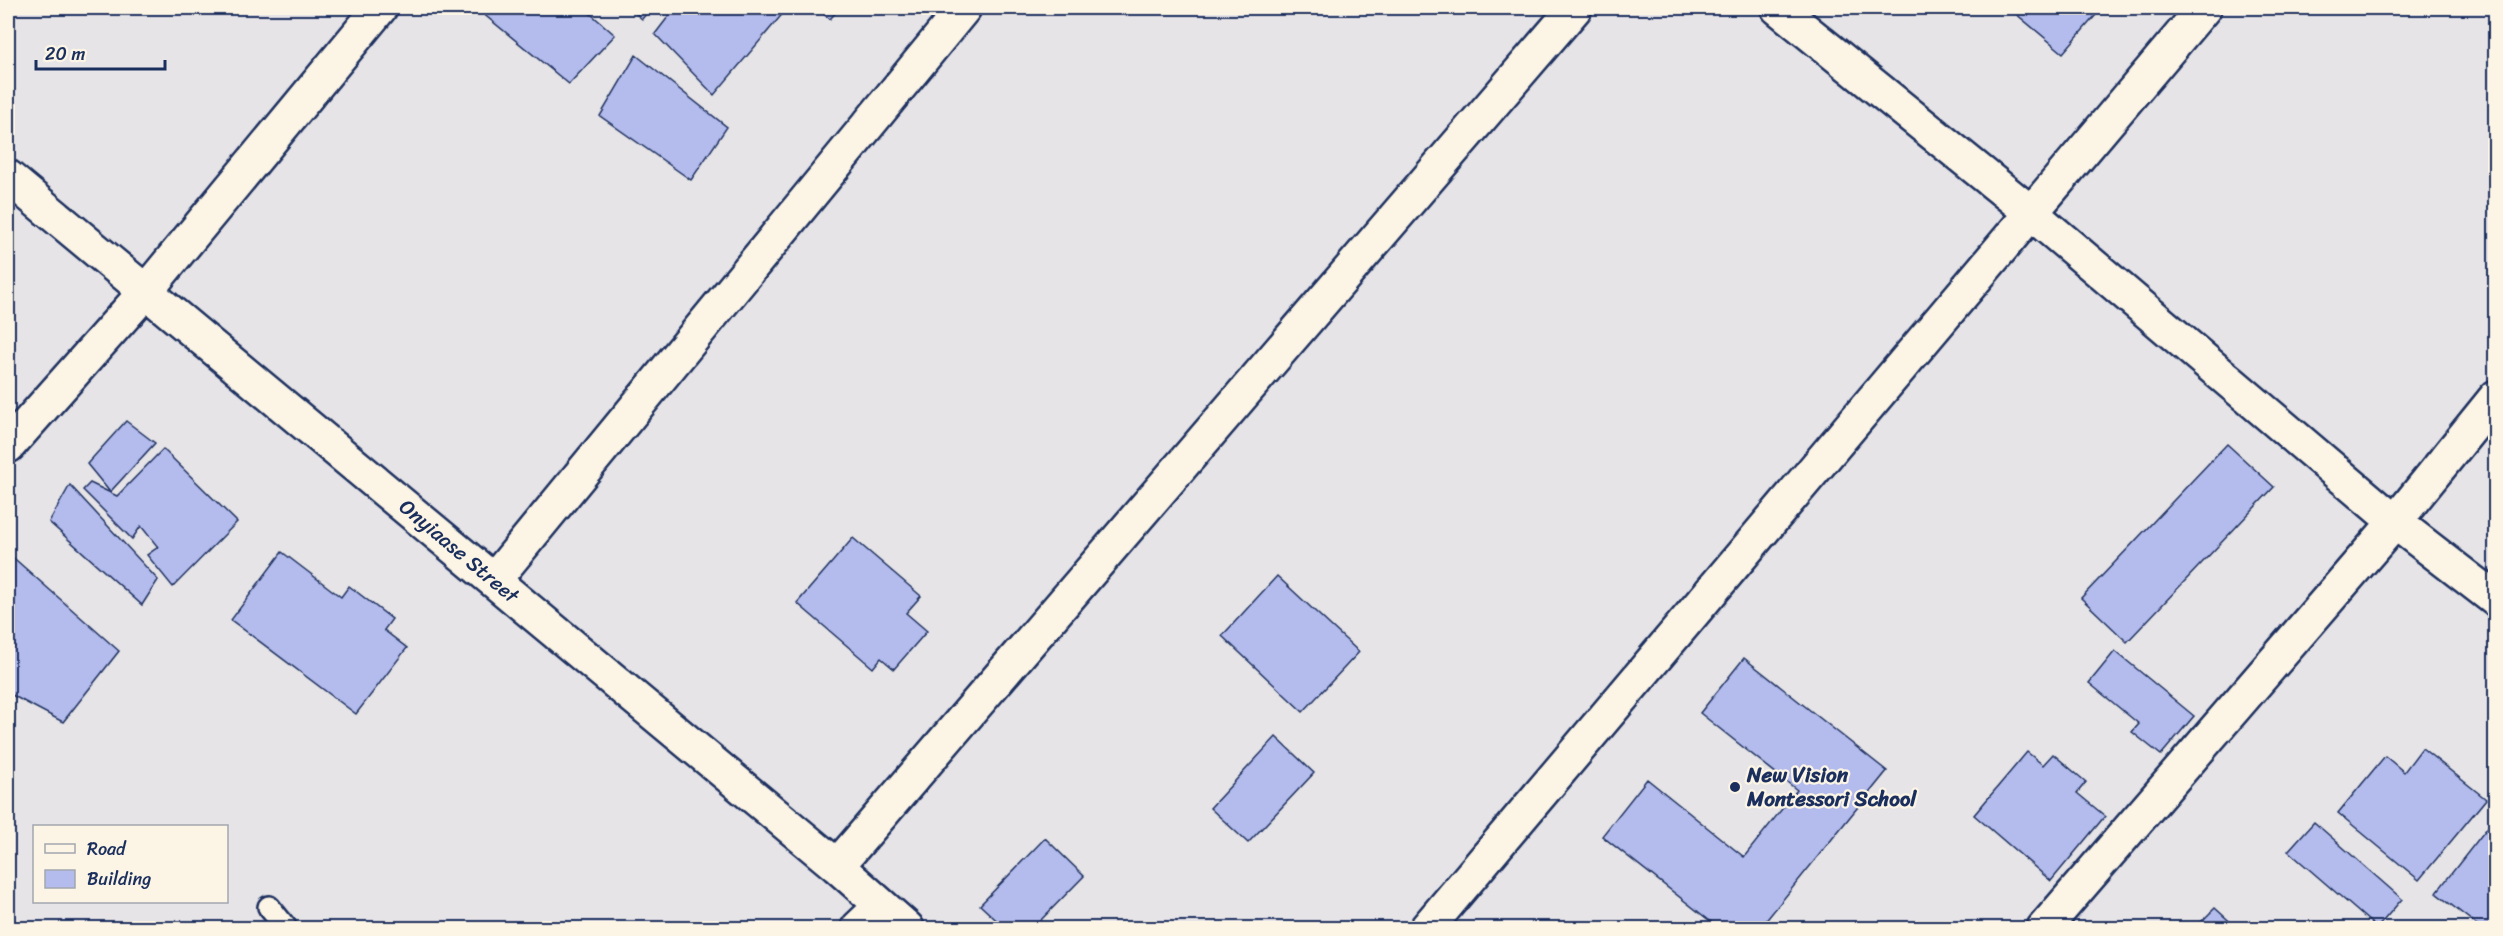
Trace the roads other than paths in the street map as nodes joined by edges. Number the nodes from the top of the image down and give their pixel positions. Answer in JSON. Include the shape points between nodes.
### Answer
{"nodes":[{"id":1,"x":380,"y":8,"type":"edge"},
{"id":2,"x":964,"y":8,"type":"edge"},
{"id":3,"x":1575,"y":8,"type":"edge"},
{"id":4,"x":1778,"y":8,"type":"edge"},
{"id":5,"x":2204,"y":8,"type":"edge"},
{"id":6,"x":8,"y":177,"type":"edge"},
{"id":7,"x":2030,"y":212,"type":"junction"},
{"id":8,"x":146,"y":291,"type":"junction"},
{"id":9,"x":2496,"y":397,"type":"edge"},
{"id":10,"x":8,"y":446,"type":"edge"},
{"id":11,"x":2395,"y":522,"type":"junction"},
{"id":12,"x":494,"y":580,"type":"junction"},
{"id":13,"x":2496,"y":600,"type":"edge"},
{"id":14,"x":837,"y":866,"type":"junction"},
{"id":15,"x":269,"y":907,"type":"dead end"},
{"id":16,"x":869,"y":918,"type":"edge"},
{"id":17,"x":286,"y":928,"type":"edge"},
{"id":18,"x":907,"y":928,"type":"edge"},
{"id":19,"x":1427,"y":928,"type":"edge"},
{"id":20,"x":2044,"y":928,"type":"edge"}],
"edges":[{"from":1,"to":8,"type":"street"},
{"from":2,"to":12,"type":"street"},
{"from":3,"to":14,"type":"street"},
{"from":4,"to":7,"type":"street"},
{"from":5,"to":7,"type":"street"},
{"from":6,"to":8,"type":"street","name":"Onyiaase Street"},
{"from":7,"to":11,"type":"street"},
{"from":7,"to":19,"type":"street"},
{"from":8,"to":10,"type":"street"},
{"from":8,"to":12,"type":"street","name":"Onyiaase Street"},
{"from":9,"to":11,"type":"street"},
{"from":11,"to":13,"type":"street"},
{"from":11,"to":20,"type":"street"},
{"from":12,"to":14,"type":"street","name":"Onyiaase Street"},
{"from":14,"to":16,"type":"street","name":"Onyiaase Street"},
{"from":15,"to":17,"type":"lane"},
{"from":16,"to":18,"type":"street","name":"Onyiaase Street"}]}
